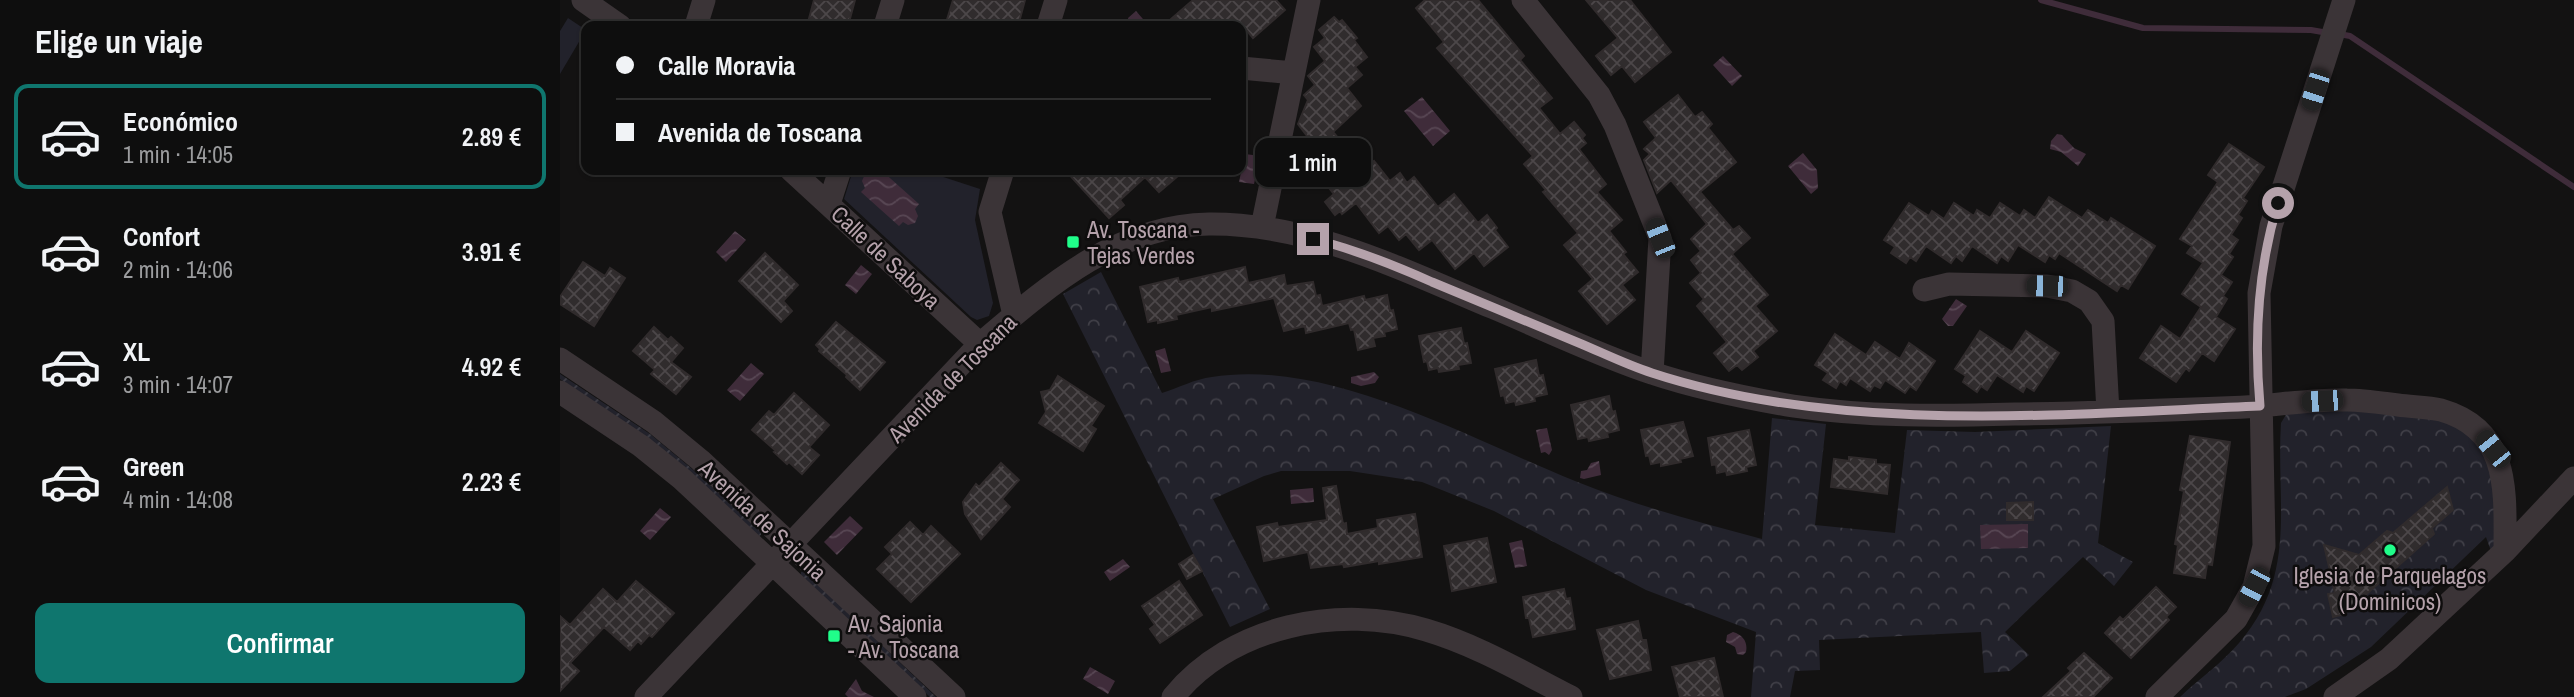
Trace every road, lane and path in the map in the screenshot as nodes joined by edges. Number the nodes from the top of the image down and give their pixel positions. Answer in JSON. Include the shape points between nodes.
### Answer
{"nodes":[{"id":1,"x":583,"y":0,"type":"edge"},
{"id":2,"x":704,"y":0,"type":"edge"},
{"id":3,"x":893,"y":0,"type":"edge"},
{"id":4,"x":1056,"y":0,"type":"edge"},
{"id":5,"x":1309,"y":0,"type":"edge"},
{"id":6,"x":1523,"y":0,"type":"edge"},
{"id":7,"x":2344,"y":0,"type":"edge"},
{"id":8,"x":613,"y":21,"type":"edge"},
{"id":9,"x":698,"y":21,"type":"edge"},
{"id":10,"x":887,"y":21,"type":"edge"},
{"id":11,"x":1050,"y":21,"type":"edge"},
{"id":12,"x":1246,"y":69,"type":"edge"},
{"id":13,"x":1294,"y":74,"type":"junction"},
{"id":14,"x":797,"y":175,"type":"edge"},
{"id":15,"x":839,"y":175,"type":"edge"},
{"id":16,"x":1001,"y":175,"type":"edge"},
{"id":17,"x":830,"y":204,"type":"junction"},
{"id":18,"x":1262,"y":227,"type":"junction"},
{"id":19,"x":1923,"y":290,"type":"dead end"},
{"id":20,"x":1014,"y":315,"type":"junction"},
{"id":21,"x":981,"y":344,"type":"junction"},
{"id":22,"x":560,"y":359,"type":"edge"},
{"id":23,"x":1652,"y":373,"type":"junction"},
{"id":24,"x":560,"y":392,"type":"edge"},
{"id":25,"x":2260,"y":406,"type":"junction"},
{"id":26,"x":2108,"y":412,"type":"junction"},
{"id":27,"x":2574,"y":478,"type":"edge"},
{"id":28,"x":790,"y":545,"type":"junction"},
{"id":29,"x":2505,"y":551,"type":"junction"},
{"id":30,"x":772,"y":563,"type":"junction"},
{"id":31,"x":646,"y":697,"type":"edge"},
{"id":32,"x":915,"y":697,"type":"edge"},
{"id":33,"x":954,"y":697,"type":"edge"},
{"id":34,"x":1173,"y":697,"type":"edge"},
{"id":35,"x":1571,"y":697,"type":"edge"},
{"id":36,"x":2157,"y":697,"type":"edge"},
{"id":37,"x":2335,"y":697,"type":"edge"}],
"edges":[{"from":1,"to":8,"type":"street"},
{"from":2,"to":9,"type":"street"},
{"from":3,"to":10,"type":"street"},
{"from":4,"to":11,"type":"street"},
{"from":5,"to":13,"type":"street"},
{"from":6,"to":23,"type":"street","via":[[1599,95],[1660,238]]},
{"from":7,"to":25,"type":"street","via":[[2271,226],[2259,293]]},
{"from":12,"to":13,"type":"street"},
{"from":13,"to":18,"type":"street"},
{"from":14,"to":17,"type":"street","name":"Calle de Saboya"},
{"from":15,"to":17,"type":"street"},
{"from":16,"to":20,"type":"street","via":[[990,212]]},
{"from":17,"to":21,"type":"street","name":"Calle de Saboya"},
{"from":18,"to":20,"type":"street","name":"Avenida de Toscana","via":[[1196,225],[1163,229],[1122,243],[1083,262]]},
{"from":18,"to":23,"type":"street","name":"Avenida de Toscana","via":[[1339,245]]},
{"from":19,"to":26,"type":"street","via":[[1949,284],[2047,286],[2072,291],[2088,301],[2103,321]]},
{"from":20,"to":21,"type":"street","name":"Avenida de Toscana"},
{"from":21,"to":28,"type":"street","name":"Avenida de Toscana"},
{"from":22,"to":28,"type":"street","name":"Avenida de Sajonia","via":[[654,422]]},
{"from":23,"to":26,"type":"street","name":"Avenida de Toscana","via":[[1794,406],[1951,416]]},
{"from":24,"to":30,"type":"street","name":"Avenida de Sajonia","via":[[641,446]]},
{"from":25,"to":26,"type":"street","name":"Avenida de Toscana"},
{"from":25,"to":29,"type":"street","name":"Avenida de Toscana","via":[[2349,399],[2440,410],[2462,420],[2478,430],[2501,467]]},
{"from":25,"to":36,"type":"street","via":[[2264,546],[2254,587],[2236,619]]},
{"from":27,"to":29,"type":"street"},
{"from":28,"to":30,"type":"street","name":"Avenida de Toscana"},
{"from":28,"to":33,"type":"street","name":"Avenida de Sajonia"},
{"from":29,"to":37,"type":"street","via":[[2389,659]]},
{"from":30,"to":31,"type":"street","name":"Avenida de Toscana"},
{"from":30,"to":32,"type":"street","name":"Avenida de Sajonia"},
{"from":34,"to":35,"type":"street","via":[[1219,656],[1261,634],[1312,621],[1366,620],[1425,629],[1479,650]]}]}
